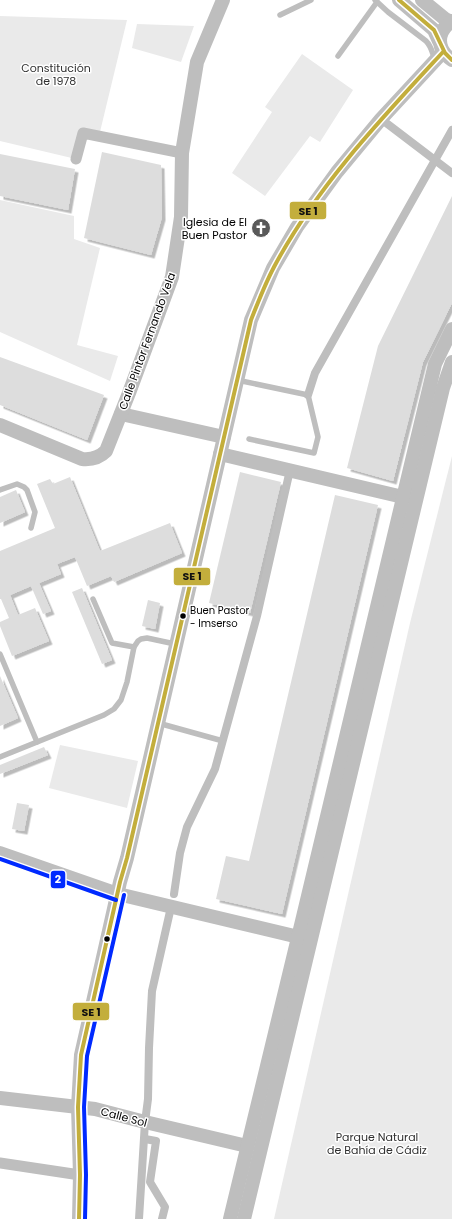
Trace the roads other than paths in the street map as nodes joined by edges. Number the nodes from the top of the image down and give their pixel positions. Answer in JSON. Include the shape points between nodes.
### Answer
{"nodes":[{"id":1,"x":223,"y":0,"type":"edge"},
{"id":2,"x":311,"y":0,"type":"edge"},
{"id":3,"x":399,"y":0,"type":"edge"},
{"id":4,"x":422,"y":0,"type":"edge"},
{"id":5,"x":376,"y":1,"type":"edge"},
{"id":6,"x":280,"y":15,"type":"dead end"},
{"id":7,"x":452,"y":21,"type":"edge"},
{"id":8,"x":442,"y":53,"type":"edge"},
{"id":9,"x":338,"y":56,"type":"dead end"},
{"id":10,"x":381,"y":119,"type":"junction"},
{"id":11,"x":452,"y":130,"type":"edge"},
{"id":12,"x":182,"y":153,"type":"junction"},
{"id":13,"x":76,"y":159,"type":"dead end"},
{"id":14,"x":435,"y":160,"type":"junction"},
{"id":15,"x":452,"y":173,"type":"edge"},
{"id":16,"x":452,"y":329,"type":"edge"},
{"id":17,"x":452,"y":362,"type":"edge"},
{"id":18,"x":237,"y":380,"type":"junction"},
{"id":19,"x":308,"y":395,"type":"junction"},
{"id":20,"x":121,"y":414,"type":"junction"},
{"id":21,"x":0,"y":425,"type":"edge"},
{"id":22,"x":224,"y":437,"type":"junction"},
{"id":23,"x":249,"y":439,"type":"dead end"},
{"id":24,"x":220,"y":454,"type":"junction"},
{"id":25,"x":290,"y":470,"type":"junction"},
{"id":26,"x":0,"y":490,"type":"edge"},
{"id":27,"x":403,"y":497,"type":"junction"},
{"id":28,"x":31,"y":528,"type":"dead end"},
{"id":29,"x":93,"y":599,"type":"dead end"},
{"id":30,"x":177,"y":644,"type":"junction"},
{"id":31,"x":134,"y":647,"type":"junction"},
{"id":32,"x":0,"y":654,"type":"edge"},
{"id":33,"x":158,"y":722,"type":"junction"},
{"id":34,"x":223,"y":741,"type":"junction"},
{"id":35,"x":37,"y":742,"type":"junction"},
{"id":36,"x":0,"y":757,"type":"edge"},
{"id":37,"x":0,"y":854,"type":"edge"},
{"id":38,"x":118,"y":894,"type":"junction"},
{"id":39,"x":173,"y":900,"type":"junction"},
{"id":40,"x":304,"y":938,"type":"junction"},
{"id":41,"x":0,"y":1098,"type":"edge"},
{"id":42,"x":78,"y":1107,"type":"junction"},
{"id":43,"x":145,"y":1122,"type":"junction"},
{"id":44,"x":145,"y":1139,"type":"junction"},
{"id":45,"x":247,"y":1146,"type":"junction"},
{"id":46,"x":0,"y":1163,"type":"edge"},
{"id":47,"x":80,"y":1175,"type":"junction"},
{"id":48,"x":79,"y":1219,"type":"edge"},
{"id":49,"x":139,"y":1219,"type":"edge"},
{"id":50,"x":162,"y":1219,"type":"edge"},
{"id":51,"x":230,"y":1219,"type":"edge"},
{"id":52,"x":244,"y":1219,"type":"edge"}],
"edges":[{"from":1,"to":12,"type":"street","name":"Calle Pintor Fernando Vela","via":[[198,62]]},
{"from":2,"to":6,"type":"lane"},
{"from":3,"to":8,"type":"street","via":[[434,30]]},
{"from":4,"to":7,"type":"street","via":[[444,19]]},
{"from":5,"to":8,"type":"lane","via":[[426,41],[432,52]]},
{"from":5,"to":9,"type":"lane"},
{"from":7,"to":8,"type":"street","via":[[443,29]]},
{"from":8,"to":10,"type":"street"},
{"from":10,"to":14,"type":"street"},
{"from":10,"to":18,"type":"street","via":[[337,172],[297,227],[273,268],[252,320]]},
{"from":11,"to":14,"type":"street"},
{"from":12,"to":13,"type":"street","via":[[83,133]]},
{"from":12,"to":20,"type":"street","name":"Calle Pintor Fernando Vela","via":[[181,217],[172,277]]},
{"from":14,"to":15,"type":"street"},
{"from":14,"to":19,"type":"street","via":[[315,373]]},
{"from":16,"to":27,"type":"street","via":[[435,364]]},
{"from":17,"to":40,"type":"street","via":[[443,388]]},
{"from":18,"to":19,"type":"lane"},
{"from":18,"to":22,"type":"street"},
{"from":19,"to":23,"type":"lane","via":[[318,436],[314,453]]},
{"from":20,"to":21,"type":"street","name":"Calle Pintor Fernando Vela","via":[[106,451],[95,459],[88,460]]},
{"from":20,"to":22,"type":"street"},
{"from":22,"to":24,"type":"street"},
{"from":24,"to":25,"type":"street"},
{"from":24,"to":30,"type":"street"},
{"from":25,"to":27,"type":"street"},
{"from":25,"to":34,"type":"street","via":[[257,616]]},
{"from":26,"to":28,"type":"lane","via":[[17,484],[27,490],[35,512]]},
{"from":27,"to":40,"type":"street"},
{"from":29,"to":31,"type":"lane","via":[[112,643]]},
{"from":30,"to":31,"type":"lane","via":[[144,638]]},
{"from":30,"to":33,"type":"street"},
{"from":31,"to":35,"type":"lane","via":[[127,682],[121,700],[114,709]]},
{"from":32,"to":35,"type":"lane"},
{"from":33,"to":34,"type":"lane"},
{"from":33,"to":38,"type":"street"},
{"from":34,"to":39,"type":"street","via":[[214,769],[187,827]]},
{"from":35,"to":36,"type":"lane"},
{"from":37,"to":38,"type":"street"},
{"from":38,"to":39,"type":"street"},
{"from":38,"to":42,"type":"street","via":[[81,1055]]},
{"from":39,"to":40,"type":"street"},
{"from":39,"to":43,"type":"street","via":[[152,991]]},
{"from":40,"to":45,"type":"street"},
{"from":40,"to":52,"type":"street"},
{"from":41,"to":42,"type":"street","name":"Calle Sol"},
{"from":42,"to":43,"type":"street","name":"Calle Sol"},
{"from":42,"to":47,"type":"street"},
{"from":43,"to":44,"type":"street"},
{"from":43,"to":45,"type":"street","name":"Calle Sol"},
{"from":44,"to":49,"type":"street"},
{"from":44,"to":50,"type":"street","via":[[156,1141],[150,1182],[165,1206]]},
{"from":45,"to":51,"type":"street"},
{"from":46,"to":47,"type":"street"},
{"from":47,"to":48,"type":"street"}]}
